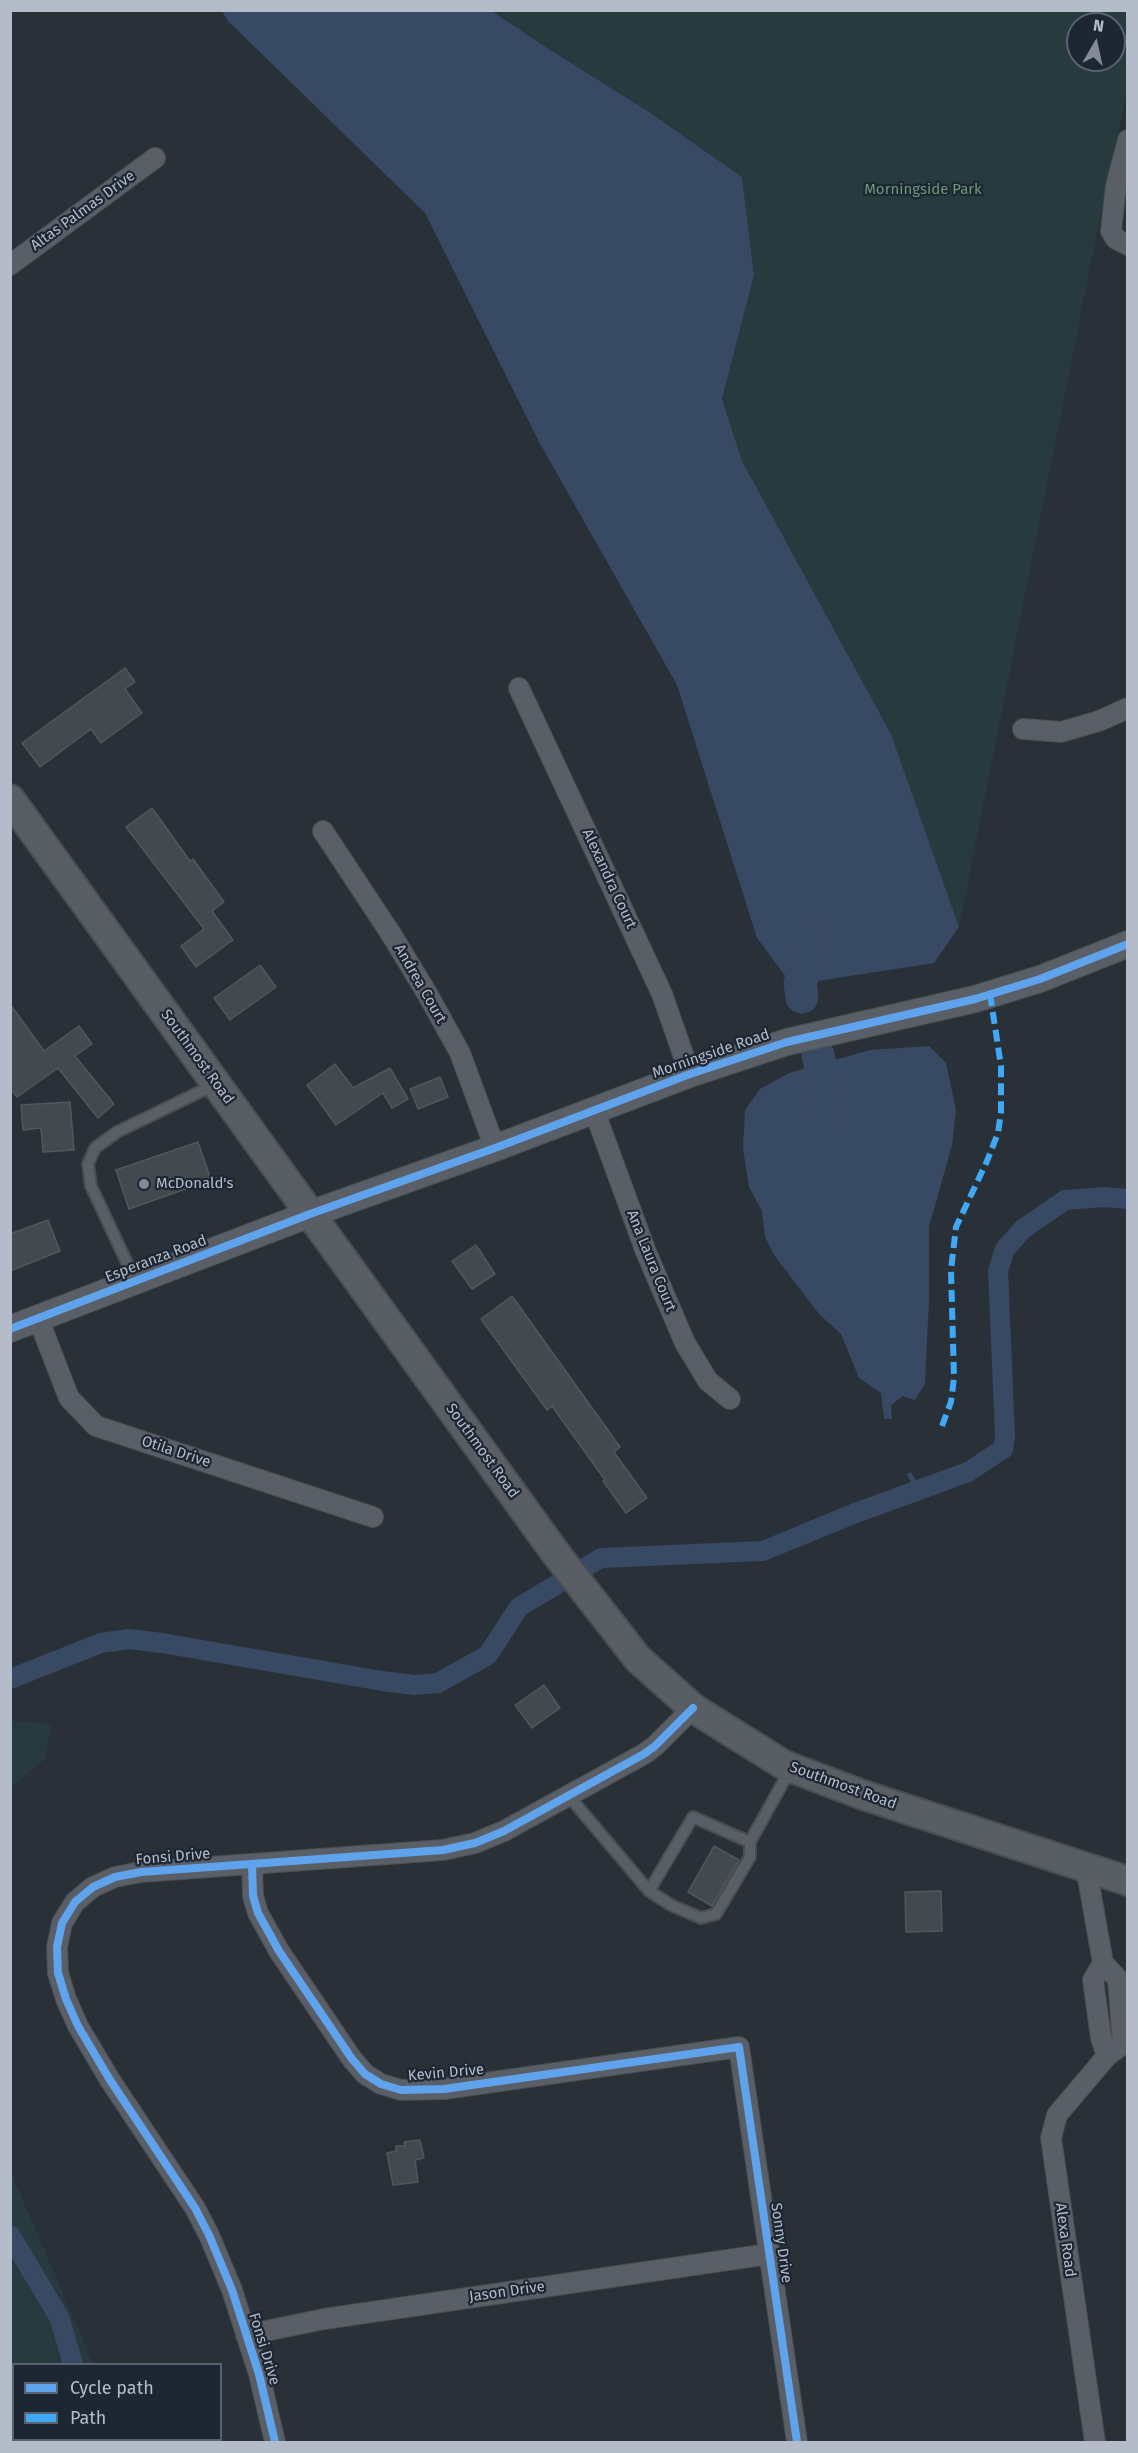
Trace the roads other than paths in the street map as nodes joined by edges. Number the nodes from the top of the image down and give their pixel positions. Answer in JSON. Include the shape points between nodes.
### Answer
{"nodes":[{"id":1,"x":1128,"y":140,"type":"edge"},
{"id":2,"x":155,"y":158,"type":"dead end"},
{"id":3,"x":1128,"y":245,"type":"edge"},
{"id":4,"x":10,"y":265,"type":"edge"},
{"id":5,"x":519,"y":688,"type":"dead end"},
{"id":6,"x":1128,"y":708,"type":"edge"},
{"id":7,"x":1023,"y":729,"type":"dead end"},
{"id":8,"x":10,"y":799,"type":"edge"},
{"id":9,"x":323,"y":831,"type":"dead end"},
{"id":10,"x":1128,"y":944,"type":"edge"},
{"id":11,"x":690,"y":1074,"type":"junction"},
{"id":12,"x":217,"y":1084,"type":"junction"},
{"id":13,"x":594,"y":1110,"type":"junction"},
{"id":14,"x":495,"y":1148,"type":"junction"},
{"id":15,"x":310,"y":1214,"type":"junction"},
{"id":16,"x":136,"y":1281,"type":"junction"},
{"id":17,"x":38,"y":1318,"type":"junction"},
{"id":18,"x":10,"y":1329,"type":"edge"},
{"id":19,"x":730,"y":1399,"type":"dead end"},
{"id":20,"x":373,"y":1517,"type":"dead end"},
{"id":21,"x":693,"y":1708,"type":"junction"},
{"id":22,"x":791,"y":1768,"type":"junction"},
{"id":23,"x":568,"y":1795,"type":"junction"},
{"id":24,"x":750,"y":1842,"type":"junction"},
{"id":25,"x":252,"y":1864,"type":"junction"},
{"id":26,"x":1086,"y":1867,"type":"junction"},
{"id":27,"x":1128,"y":1881,"type":"edge"},
{"id":28,"x":649,"y":1892,"type":"junction"},
{"id":29,"x":1103,"y":1964,"type":"junction"},
{"id":30,"x":1121,"y":2005,"type":"junction"},
{"id":31,"x":1097,"y":2009,"type":"junction"},
{"id":32,"x":739,"y":2047,"type":"joint"},
{"id":33,"x":1107,"y":2056,"type":"junction"},
{"id":34,"x":769,"y":2254,"type":"junction"},
{"id":35,"x":246,"y":2335,"type":"junction"},
{"id":36,"x":275,"y":2442,"type":"edge"},
{"id":37,"x":797,"y":2442,"type":"edge"},
{"id":38,"x":1095,"y":2442,"type":"edge"}],
"edges":[{"from":1,"to":3,"type":"street","via":[[1116,186],[1111,231]]},
{"from":2,"to":4,"type":"street","name":"Altas Palmas Drive"},
{"from":5,"to":11,"type":"street","name":"Alexandra Court","via":[[662,994]]},
{"from":6,"to":7,"type":"street","via":[[1061,732]]},
{"from":8,"to":12,"type":"main road","name":"Southmost Road"},
{"from":9,"to":14,"type":"street","name":"Andrea Court","via":[[429,995],[460,1053]]},
{"from":10,"to":11,"type":"street","name":"Morningside Road","via":[[1040,979],[975,999],[787,1042]]},
{"from":11,"to":13,"type":"street","name":"Morningside Road"},
{"from":12,"to":15,"type":"main road","name":"Southmost Road"},
{"from":12,"to":16,"type":"lane","via":[[117,1132],[95,1148],[88,1164],[91,1186]]},
{"from":13,"to":14,"type":"street","name":"Morningside Road"},
{"from":13,"to":19,"type":"street","name":"Ana Laura Court","via":[[646,1252],[686,1343],[708,1381]]},
{"from":14,"to":15,"type":"street","name":"Morningside Road"},
{"from":15,"to":16,"type":"street","name":"Esperanza Road"},
{"from":15,"to":21,"type":"main road","name":"Southmost Road","via":[[587,1595],[638,1659]]},
{"from":16,"to":17,"type":"street","name":"Esperanza Road"},
{"from":17,"to":18,"type":"street","name":"Esperanza Road"},
{"from":17,"to":20,"type":"street","name":"Otila Drive","via":[[69,1398],[96,1426]]},
{"from":21,"to":22,"type":"main road","name":"Southmost Road"},
{"from":21,"to":23,"type":"street","name":"Fonsi Drive","via":[[655,1746]]},
{"from":22,"to":24,"type":"lane"},
{"from":22,"to":26,"type":"main road","name":"Southmost Road","via":[[862,1795]]},
{"from":23,"to":25,"type":"street","name":"Fonsi Drive","via":[[504,1831],[443,1850]]},
{"from":23,"to":28,"type":"lane"},
{"from":24,"to":28,"type":"lane","via":[[693,1817]]},
{"from":24,"to":28,"type":"lane","via":[[750,1857],[716,1914],[700,1918]]},
{"from":25,"to":32,"type":"street","name":"Kevin Drive","via":[[258,1913],[279,1951],[352,2059],[381,2084],[401,2090],[444,2089]]},
{"from":25,"to":35,"type":"street","name":"Fonsi Drive","via":[[115,1877],[93,1887],[75,1902],[62,1923],[57,1947],[58,1973],[78,2026],[195,2208],[221,2262]]},
{"from":26,"to":27,"type":"main road","name":"Southmost Road"},
{"from":26,"to":29,"type":"street","name":"Alexa Road"},
{"from":29,"to":30,"type":"street","name":"Alexa Road","via":[[1118,1979]]},
{"from":29,"to":31,"type":"street","name":"Alexa Road","via":[[1093,1980]]},
{"from":30,"to":31,"type":"street"},
{"from":30,"to":33,"type":"street","name":"Alexa Road","via":[[1123,2044]]},
{"from":31,"to":33,"type":"street","name":"Alexa Road"},
{"from":32,"to":34,"type":"street","name":"Sonny Drive"},
{"from":33,"to":38,"type":"street","name":"Alexa Road","via":[[1057,2115],[1051,2138]]},
{"from":34,"to":35,"type":"street","name":"Jason Drive","via":[[324,2319]]},
{"from":34,"to":37,"type":"street","name":"Sonny Drive"},
{"from":35,"to":36,"type":"street","name":"Fonsi Drive"}]}
